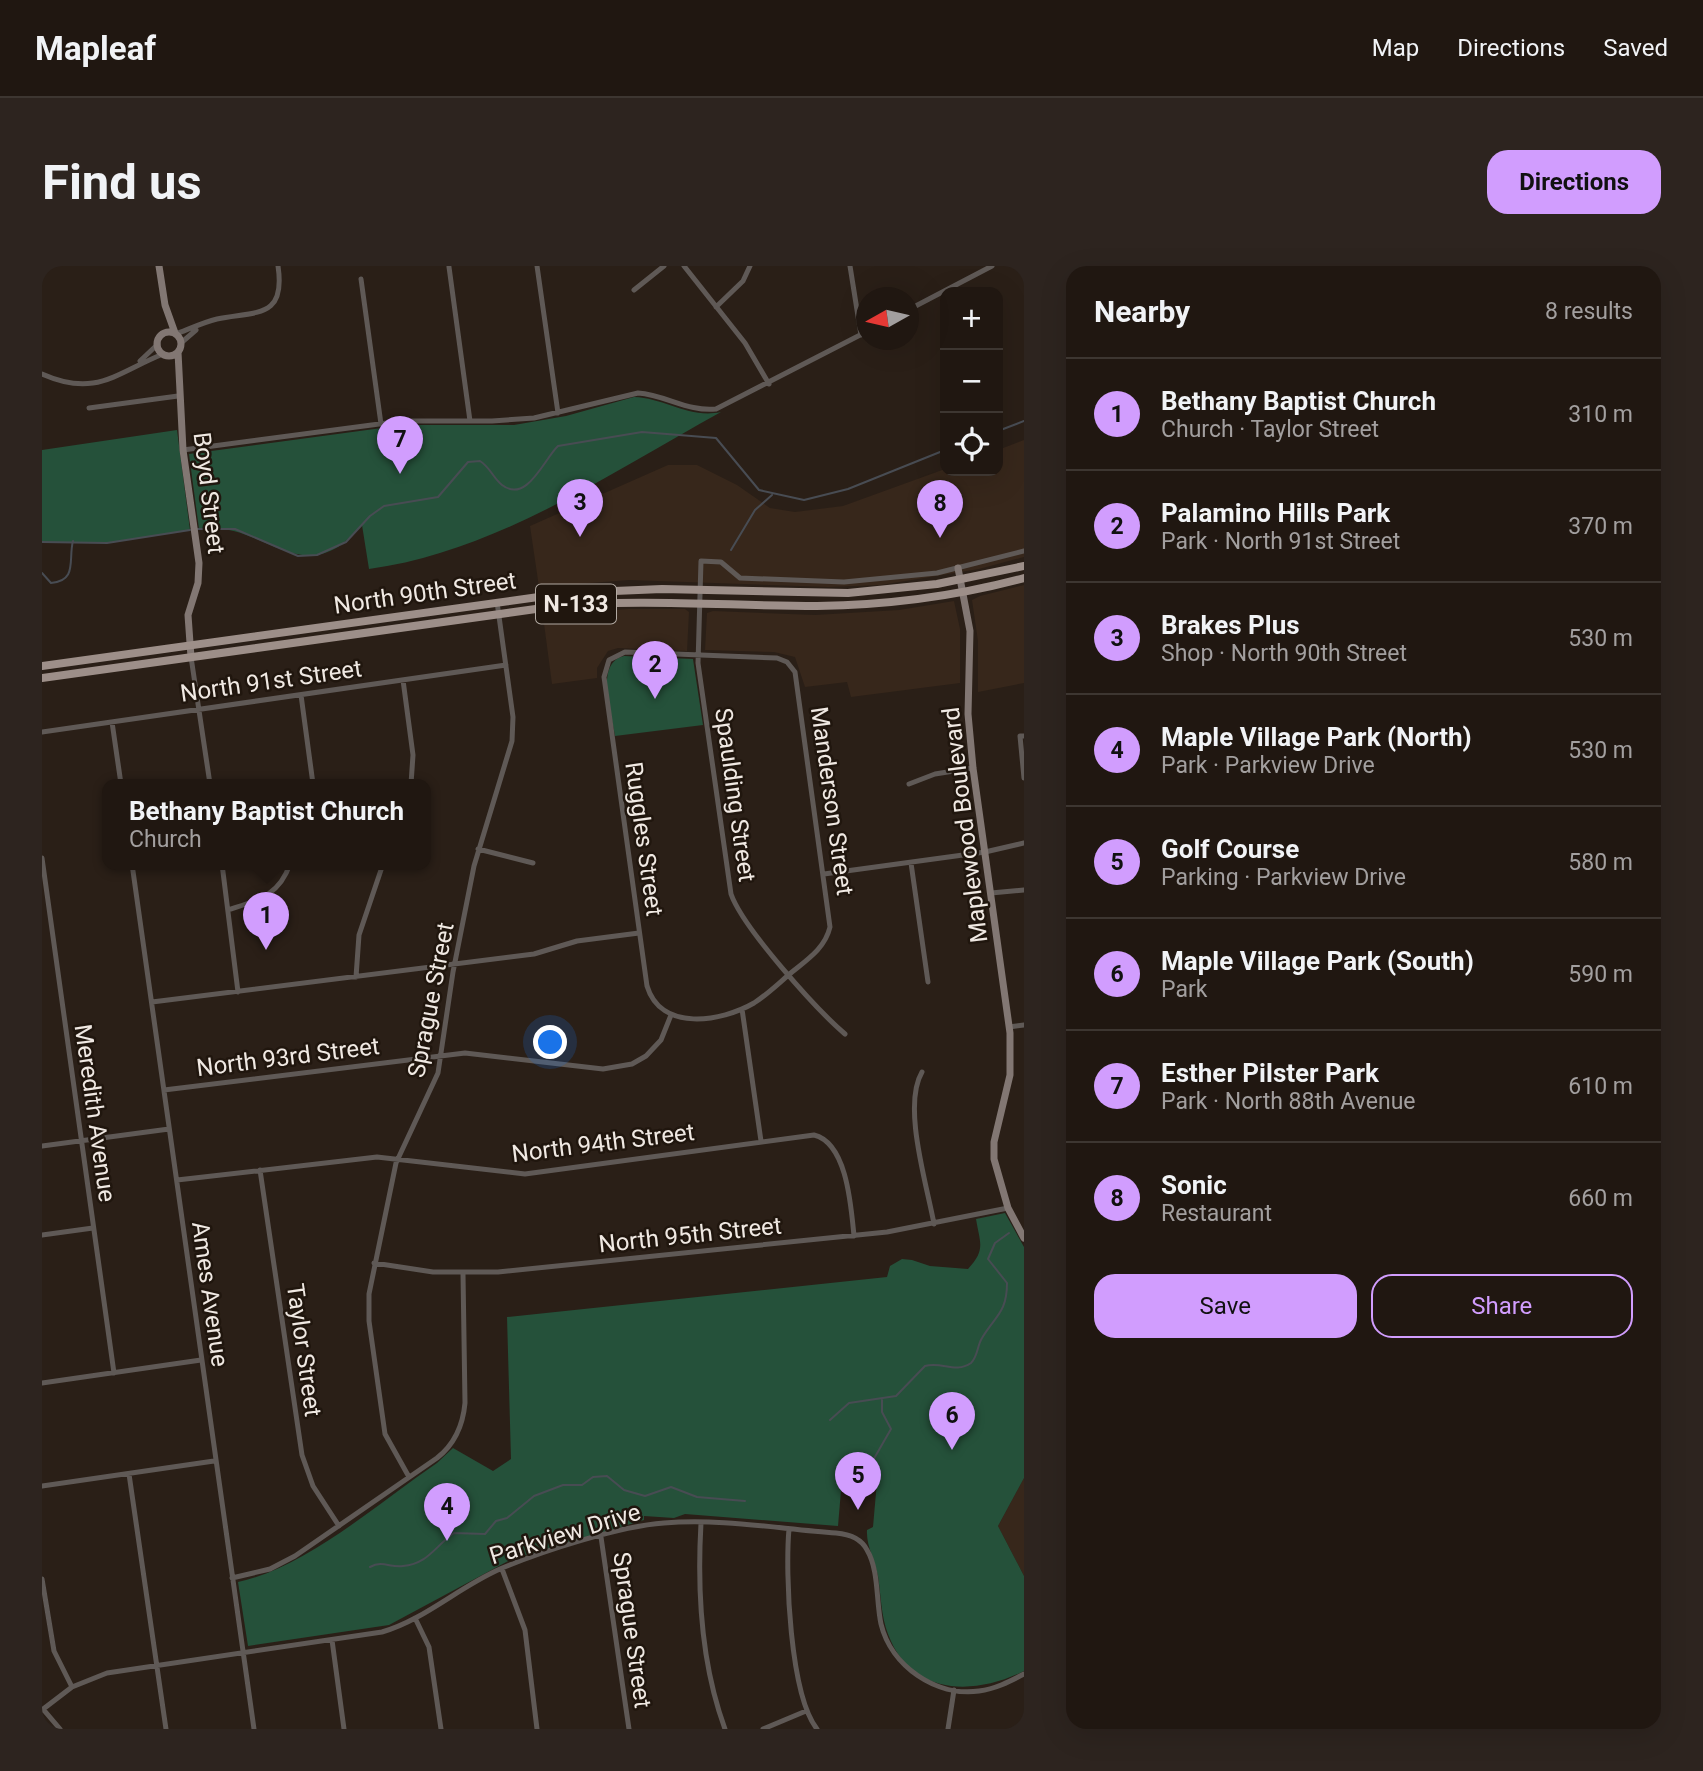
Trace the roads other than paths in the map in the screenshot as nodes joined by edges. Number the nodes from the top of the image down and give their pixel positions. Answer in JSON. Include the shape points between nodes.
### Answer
{"nodes":[{"id":1,"x":159,"y":266,"type":"edge"},
{"id":2,"x":278,"y":266,"type":"edge"},
{"id":3,"x":537,"y":266,"type":"edge"},
{"id":4,"x":664,"y":266,"type":"edge"},
{"id":5,"x":684,"y":266,"type":"edge"},
{"id":6,"x":750,"y":266,"type":"edge"},
{"id":7,"x":850,"y":266,"type":"edge"},
{"id":8,"x":970,"y":266,"type":"edge"},
{"id":9,"x":992,"y":266,"type":"edge"},
{"id":10,"x":449,"y":267,"type":"edge"},
{"id":11,"x":972,"y":276,"type":"junction"},
{"id":12,"x":361,"y":279,"type":"dead end"},
{"id":13,"x":634,"y":290,"type":"dead end"},
{"id":14,"x":856,"y":295,"type":"edge"},
{"id":15,"x":919,"y":304,"type":"edge"},
{"id":16,"x":165,"y":306,"type":"junction"},
{"id":17,"x":716,"y":307,"type":"junction"},
{"id":18,"x":204,"y":324,"type":"junction"},
{"id":19,"x":162,"y":334,"type":"junction"},
{"id":20,"x":175,"y":334,"type":"junction"},
{"id":21,"x":856,"y":337,"type":"edge"},
{"id":22,"x":181,"y":343,"type":"junction"},
{"id":23,"x":158,"y":344,"type":"junction"},
{"id":24,"x":178,"y":352,"type":"junction"},
{"id":25,"x":165,"y":354,"type":"junction"},
{"id":26,"x":133,"y":368,"type":"junction"},
{"id":27,"x":42,"y":374,"type":"edge"},
{"id":28,"x":769,"y":384,"type":"junction"},
{"id":29,"x":177,"y":387,"type":"junction"},
{"id":30,"x":178,"y":396,"type":"junction"},
{"id":31,"x":89,"y":408,"type":"dead end"},
{"id":32,"x":558,"y":413,"type":"junction"},
{"id":33,"x":470,"y":421,"type":"junction"},
{"id":34,"x":381,"y":424,"type":"junction"},
{"id":35,"x":183,"y":450,"type":"junction"},
{"id":36,"x":1024,"y":551,"type":"edge"},
{"id":37,"x":1024,"y":565,"type":"edge"},
{"id":38,"x":958,"y":568,"type":"junction"},
{"id":39,"x":1024,"y":578,"type":"edge"},
{"id":40,"x":960,"y":580,"type":"junction"},
{"id":41,"x":699,"y":590,"type":"junction"},
{"id":42,"x":962,"y":592,"type":"junction"},
{"id":43,"x":497,"y":602,"type":"junction"},
{"id":44,"x":699,"y":602,"type":"junction"},
{"id":45,"x":499,"y":614,"type":"junction"},
{"id":46,"x":190,"y":645,"type":"junction"},
{"id":47,"x":698,"y":654,"type":"junction"},
{"id":48,"x":191,"y":657,"type":"junction"},
{"id":49,"x":506,"y":665,"type":"junction"},
{"id":50,"x":42,"y":666,"type":"edge"},
{"id":51,"x":42,"y":678,"type":"edge"},
{"id":52,"x":403,"y":680,"type":"junction"},
{"id":53,"x":301,"y":695,"type":"junction"},
{"id":54,"x":199,"y":709,"type":"junction"},
{"id":55,"x":112,"y":722,"type":"junction"},
{"id":56,"x":42,"y":732,"type":"edge"},
{"id":57,"x":1024,"y":736,"type":"edge"},
{"id":58,"x":973,"y":768,"type":"junction"},
{"id":59,"x":1024,"y":778,"type":"edge"},
{"id":60,"x":120,"y":779,"type":"edge"},
{"id":61,"x":209,"y":779,"type":"edge"},
{"id":62,"x":312,"y":779,"type":"edge"},
{"id":63,"x":411,"y":779,"type":"edge"},
{"id":64,"x":909,"y":784,"type":"dead end"},
{"id":65,"x":1024,"y":843,"type":"edge"},
{"id":66,"x":478,"y":849,"type":"junction"},
{"id":67,"x":985,"y":852,"type":"junction"},
{"id":68,"x":42,"y":858,"type":"edge"},
{"id":69,"x":533,"y":863,"type":"dead end"},
{"id":70,"x":911,"y":863,"type":"junction"},
{"id":71,"x":133,"y":870,"type":"edge"},
{"id":72,"x":223,"y":870,"type":"edge"},
{"id":73,"x":287,"y":870,"type":"edge"},
{"id":74,"x":381,"y":870,"type":"edge"},
{"id":75,"x":824,"y":874,"type":"junction"},
{"id":76,"x":1024,"y":890,"type":"edge"},
{"id":77,"x":991,"y":893,"type":"junction"},
{"id":78,"x":228,"y":909,"type":"junction"},
{"id":79,"x":639,"y":933,"type":"junction"},
{"id":80,"x":455,"y":965,"type":"junction"},
{"id":81,"x":789,"y":974,"type":"junction"},
{"id":82,"x":356,"y":977,"type":"junction"},
{"id":83,"x":928,"y":982,"type":"dead end"},
{"id":84,"x":238,"y":992,"type":"junction"},
{"id":85,"x":152,"y":1002,"type":"junction"},
{"id":86,"x":742,"y":1009,"type":"junction"},
{"id":87,"x":671,"y":1015,"type":"junction"},
{"id":88,"x":1024,"y":1025,"type":"edge"},
{"id":89,"x":1009,"y":1027,"type":"junction"},
{"id":90,"x":845,"y":1034,"type":"dead end"},
{"id":91,"x":441,"y":1055,"type":"junction"},
{"id":92,"x":922,"y":1072,"type":"dead end"},
{"id":93,"x":164,"y":1090,"type":"junction"},
{"id":94,"x":169,"y":1129,"type":"junction"},
{"id":95,"x":81,"y":1140,"type":"junction"},
{"id":96,"x":761,"y":1141,"type":"junction"},
{"id":97,"x":42,"y":1146,"type":"edge"},
{"id":98,"x":398,"y":1157,"type":"junction"},
{"id":99,"x":260,"y":1170,"type":"junction"},
{"id":100,"x":177,"y":1180,"type":"junction"},
{"id":101,"x":1008,"y":1208,"type":"junction"},
{"id":102,"x":934,"y":1224,"type":"junction"},
{"id":103,"x":93,"y":1228,"type":"junction"},
{"id":104,"x":42,"y":1235,"type":"edge"},
{"id":105,"x":854,"y":1236,"type":"junction"},
{"id":106,"x":1024,"y":1238,"type":"edge"},
{"id":107,"x":374,"y":1263,"type":"junction"},
{"id":108,"x":463,"y":1274,"type":"junction"},
{"id":109,"x":201,"y":1360,"type":"junction"},
{"id":110,"x":114,"y":1373,"type":"junction"},
{"id":111,"x":42,"y":1383,"type":"edge"},
{"id":112,"x":214,"y":1461,"type":"junction"},
{"id":113,"x":129,"y":1474,"type":"junction"},
{"id":114,"x":409,"y":1477,"type":"junction"},
{"id":115,"x":42,"y":1486,"type":"edge"},
{"id":116,"x":701,"y":1523,"type":"junction"},
{"id":117,"x":338,"y":1526,"type":"junction"},
{"id":118,"x":789,"y":1529,"type":"junction"},
{"id":119,"x":601,"y":1537,"type":"junction"},
{"id":120,"x":502,"y":1569,"type":"junction"},
{"id":121,"x":232,"y":1578,"type":"junction"},
{"id":122,"x":42,"y":1579,"type":"edge"},
{"id":123,"x":415,"y":1618,"type":"junction"},
{"id":124,"x":332,"y":1640,"type":"junction"},
{"id":125,"x":243,"y":1653,"type":"junction"},
{"id":126,"x":157,"y":1666,"type":"junction"},
{"id":127,"x":1024,"y":1674,"type":"edge"},
{"id":128,"x":72,"y":1687,"type":"junction"},
{"id":129,"x":954,"y":1690,"type":"junction"},
{"id":130,"x":42,"y":1709,"type":"edge"},
{"id":131,"x":806,"y":1711,"type":"junction"},
{"id":132,"x":60,"y":1729,"type":"edge"},
{"id":133,"x":166,"y":1729,"type":"edge"},
{"id":134,"x":254,"y":1729,"type":"edge"},
{"id":135,"x":344,"y":1729,"type":"edge"},
{"id":136,"x":441,"y":1729,"type":"edge"},
{"id":137,"x":537,"y":1729,"type":"edge"},
{"id":138,"x":629,"y":1729,"type":"edge"},
{"id":139,"x":725,"y":1729,"type":"edge"},
{"id":140,"x":763,"y":1729,"type":"edge"},
{"id":141,"x":817,"y":1729,"type":"edge"},
{"id":142,"x":948,"y":1729,"type":"edge"}],
"edges":[{"from":1,"to":16,"type":"street"},
{"from":2,"to":18,"type":"street","via":[[280,284],[275,301],[263,312]]},
{"from":3,"to":32,"type":"street"},
{"from":4,"to":13,"type":"street"},
{"from":5,"to":17,"type":"street"},
{"from":6,"to":17,"type":"street","via":[[743,281]]},
{"from":7,"to":14,"type":"street"},
{"from":8,"to":11,"type":"street"},
{"from":9,"to":11,"type":"street"},
{"from":10,"to":33,"type":"street"},
{"from":11,"to":15,"type":"street"},
{"from":12,"to":34,"type":"street"},
{"from":16,"to":19,"type":"street"},
{"from":16,"to":20,"type":"street"},
{"from":17,"to":28,"type":"street"},
{"from":18,"to":20,"type":"street"},
{"from":18,"to":22,"type":"street"},
{"from":19,"to":20,"type":"street"},
{"from":19,"to":23,"type":"street"},
{"from":20,"to":22,"type":"street"},
{"from":21,"to":28,"type":"street"},
{"from":22,"to":24,"type":"street","name":"Boyd Street"},
{"from":23,"to":25,"type":"street","name":"Boyd Street"},
{"from":23,"to":26,"type":"street"},
{"from":24,"to":25,"type":"street"},
{"from":24,"to":29,"type":"street","name":"Boyd Street"},
{"from":25,"to":26,"type":"street"},
{"from":25,"to":29,"type":"street","name":"Boyd Street"},
{"from":26,"to":27,"type":"street","via":[[112,380],[87,385]]},
{"from":28,"to":32,"type":"street","via":[[716,409],[694,409],[638,393]]},
{"from":29,"to":30,"type":"street","name":"Boyd Street"},
{"from":30,"to":31,"type":"street"},
{"from":30,"to":35,"type":"street","name":"Boyd Street"},
{"from":32,"to":33,"type":"street"},
{"from":33,"to":34,"type":"street"},
{"from":34,"to":35,"type":"street"},
{"from":35,"to":46,"type":"street","name":"Boyd Street","via":[[197,551],[198,583],[188,615]]},
{"from":36,"to":38,"type":"street"},
{"from":37,"to":40,"type":"main road","name":"North 90th Street","number":"N-133"},
{"from":38,"to":40,"type":"street","name":"Maplewood Boulevard"},
{"from":38,"to":41,"type":"street","name":"Spaulding Street","via":[[895,579],[814,582],[740,578],[721,562],[701,561]]},
{"from":39,"to":42,"type":"main road","name":"North 90th Street","number":"N-133"},
{"from":40,"to":41,"type":"main road","name":"North 90th Street","number":"N-133","via":[[848,593]]},
{"from":40,"to":42,"type":"street","name":"Maplewood Boulevard"},
{"from":41,"to":43,"type":"main road","name":"North 90th Street","number":"N-133","via":[[589,591]]},
{"from":41,"to":44,"type":"street","name":"Spaulding Street"},
{"from":42,"to":44,"type":"main road","name":"North 90th Street","number":"N-133","via":[[849,605]]},
{"from":42,"to":58,"type":"street","name":"Maplewood Boulevard","via":[[971,642],[968,714]]},
{"from":43,"to":45,"type":"street","name":"Sprague Street"},
{"from":43,"to":46,"type":"main road","name":"North 90th Street","number":"N-133"},
{"from":44,"to":45,"type":"main road","name":"North 90th Street","number":"N-133","via":[[598,602]]},
{"from":44,"to":47,"type":"street","name":"Spaulding Street"},
{"from":45,"to":48,"type":"main road","name":"North 90th Street","number":"N-133"},
{"from":45,"to":49,"type":"street","name":"Sprague Street"},
{"from":46,"to":48,"type":"street","name":"Boyd Street"},
{"from":46,"to":50,"type":"main road","name":"North 90th Street","number":"N-133"},
{"from":47,"to":75,"type":"street","name":"Manderson Street","via":[[777,658],[792,666]]},
{"from":47,"to":79,"type":"street","name":"Ruggles Street","via":[[625,652],[610,658],[604,677]]},
{"from":47,"to":81,"type":"street","name":"Spaulding Street","via":[[731,894],[744,918]]},
{"from":48,"to":51,"type":"main road","name":"North 90th Street","number":"N-133"},
{"from":48,"to":54,"type":"street"},
{"from":49,"to":52,"type":"street","name":"North 91st Street"},
{"from":49,"to":66,"type":"street","name":"Sprague Street","via":[[512,741]]},
{"from":52,"to":53,"type":"street","name":"North 91st Street"},
{"from":52,"to":63,"type":"street","via":[[413,755]]},
{"from":53,"to":54,"type":"street","name":"North 91st Street"},
{"from":53,"to":62,"type":"street"},
{"from":54,"to":55,"type":"street","name":"North 91st Street"},
{"from":54,"to":61,"type":"street"},
{"from":55,"to":56,"type":"street","name":"North 91st Street"},
{"from":55,"to":60,"type":"street"},
{"from":57,"to":59,"type":"street","via":[[1020,736]]},
{"from":58,"to":64,"type":"street"},
{"from":58,"to":67,"type":"street","name":"Maplewood Boulevard"},
{"from":65,"to":67,"type":"street"},
{"from":66,"to":69,"type":"street"},
{"from":66,"to":80,"type":"street","name":"Sprague Street"},
{"from":67,"to":70,"type":"street"},
{"from":67,"to":77,"type":"street","name":"Maplewood Boulevard"},
{"from":68,"to":95,"type":"street","name":"Meredith Avenue"},
{"from":70,"to":75,"type":"street"},
{"from":70,"to":83,"type":"street"},
{"from":71,"to":85,"type":"street","name":"Ames Avenue"},
{"from":72,"to":78,"type":"street"},
{"from":73,"to":78,"type":"street","via":[[272,894]]},
{"from":74,"to":82,"type":"street","via":[[359,935]]},
{"from":75,"to":81,"type":"street","name":"Manderson Street","via":[[830,919],[825,941]]},
{"from":76,"to":77,"type":"street"},
{"from":77,"to":89,"type":"street","name":"Maplewood Boulevard"},
{"from":78,"to":84,"type":"street"},
{"from":79,"to":80,"type":"street"},
{"from":79,"to":87,"type":"street","name":"Ruggles Street","via":[[649,993]]},
{"from":80,"to":82,"type":"street"},
{"from":80,"to":91,"type":"street","name":"Sprague Street"},
{"from":81,"to":86,"type":"street"},
{"from":81,"to":90,"type":"street","name":"Spaulding Street"},
{"from":82,"to":84,"type":"street"},
{"from":84,"to":85,"type":"street"},
{"from":85,"to":93,"type":"street","name":"Ames Avenue"},
{"from":86,"to":87,"type":"street","via":[[697,1019]]},
{"from":86,"to":96,"type":"street"},
{"from":87,"to":91,"type":"street","name":"North 93rd Street","via":[[650,1054],[622,1066],[589,1069],[481,1053]]},
{"from":88,"to":89,"type":"street"},
{"from":89,"to":101,"type":"street","name":"Maplewood Boulevard","via":[[1010,1075],[994,1149]]},
{"from":91,"to":93,"type":"street","name":"North 93rd Street"},
{"from":91,"to":98,"type":"street","name":"Sprague Street","via":[[433,1087]]},
{"from":92,"to":102,"type":"street","via":[[916,1088],[916,1118]]},
{"from":93,"to":94,"type":"street","name":"Ames Avenue"},
{"from":94,"to":95,"type":"street"},
{"from":94,"to":100,"type":"street","name":"Ames Avenue"},
{"from":95,"to":97,"type":"street"},
{"from":95,"to":103,"type":"street","name":"Meredith Avenue"},
{"from":96,"to":98,"type":"street","name":"North 94th Street","via":[[524,1174]]},
{"from":96,"to":105,"type":"street","name":"North 94th Street","via":[[808,1135],[825,1139],[839,1157]]},
{"from":98,"to":99,"type":"street","name":"North 94th Street"},
{"from":98,"to":107,"type":"street","name":"Sprague Street"},
{"from":99,"to":100,"type":"street","name":"North 94th Street"},
{"from":99,"to":117,"type":"street","name":"Taylor Street","via":[[302,1455],[313,1486]]},
{"from":100,"to":109,"type":"street","name":"Ames Avenue"},
{"from":101,"to":102,"type":"street","name":"North 95th Street"},
{"from":101,"to":106,"type":"street","name":"Maplewood Boulevard"},
{"from":102,"to":105,"type":"street","name":"North 95th Street"},
{"from":103,"to":104,"type":"street"},
{"from":103,"to":110,"type":"street","name":"Meredith Avenue"},
{"from":105,"to":108,"type":"street","name":"North 95th Street"},
{"from":107,"to":108,"type":"street","name":"North 95th Street"},
{"from":107,"to":114,"type":"street","name":"Sprague Street","via":[[369,1321],[383,1420],[390,1446]]},
{"from":108,"to":114,"type":"street","via":[[466,1403],[457,1433],[441,1454]]},
{"from":109,"to":110,"type":"street"},
{"from":109,"to":112,"type":"street","name":"Ames Avenue"},
{"from":110,"to":111,"type":"street"},
{"from":112,"to":113,"type":"street"},
{"from":112,"to":121,"type":"street","name":"Ames Avenue"},
{"from":113,"to":115,"type":"street"},
{"from":113,"to":126,"type":"street"},
{"from":114,"to":117,"type":"street"},
{"from":116,"to":118,"type":"street","name":"Parkview Drive"},
{"from":116,"to":119,"type":"street","name":"Parkview Drive","via":[[649,1524]]},
{"from":116,"to":139,"type":"street","via":[[702,1621],[712,1686]]},
{"from":117,"to":121,"type":"street","via":[[280,1565]]},
{"from":118,"to":129,"type":"street","name":"Parkview Drive","via":[[844,1534],[860,1542],[870,1556],[881,1623],[892,1649],[918,1676]]},
{"from":118,"to":131,"type":"street","via":[[789,1594]]},
{"from":119,"to":120,"type":"street","name":"Parkview Drive"},
{"from":119,"to":138,"type":"street","name":"Sprague Street"},
{"from":120,"to":123,"type":"street","name":"Parkview Drive"},
{"from":120,"to":137,"type":"street","via":[[525,1630]]},
{"from":121,"to":125,"type":"street","name":"Ames Avenue"},
{"from":122,"to":128,"type":"street","via":[[54,1651]]},
{"from":123,"to":124,"type":"street","name":"Parkview Drive","via":[[382,1632]]},
{"from":123,"to":136,"type":"street","via":[[429,1647]]},
{"from":124,"to":125,"type":"street","name":"Parkview Drive"},
{"from":124,"to":135,"type":"street"},
{"from":125,"to":126,"type":"street","name":"Parkview Drive"},
{"from":125,"to":134,"type":"street","name":"Ames Avenue"},
{"from":126,"to":128,"type":"street","name":"Parkview Drive","via":[[107,1673]]},
{"from":126,"to":133,"type":"street"},
{"from":127,"to":129,"type":"street","name":"Parkview Drive","via":[[989,1689]]},
{"from":128,"to":130,"type":"street","name":"Parkview Drive"},
{"from":129,"to":142,"type":"street"},
{"from":130,"to":132,"type":"street"},
{"from":131,"to":140,"type":"street"},
{"from":131,"to":141,"type":"street"}]}
